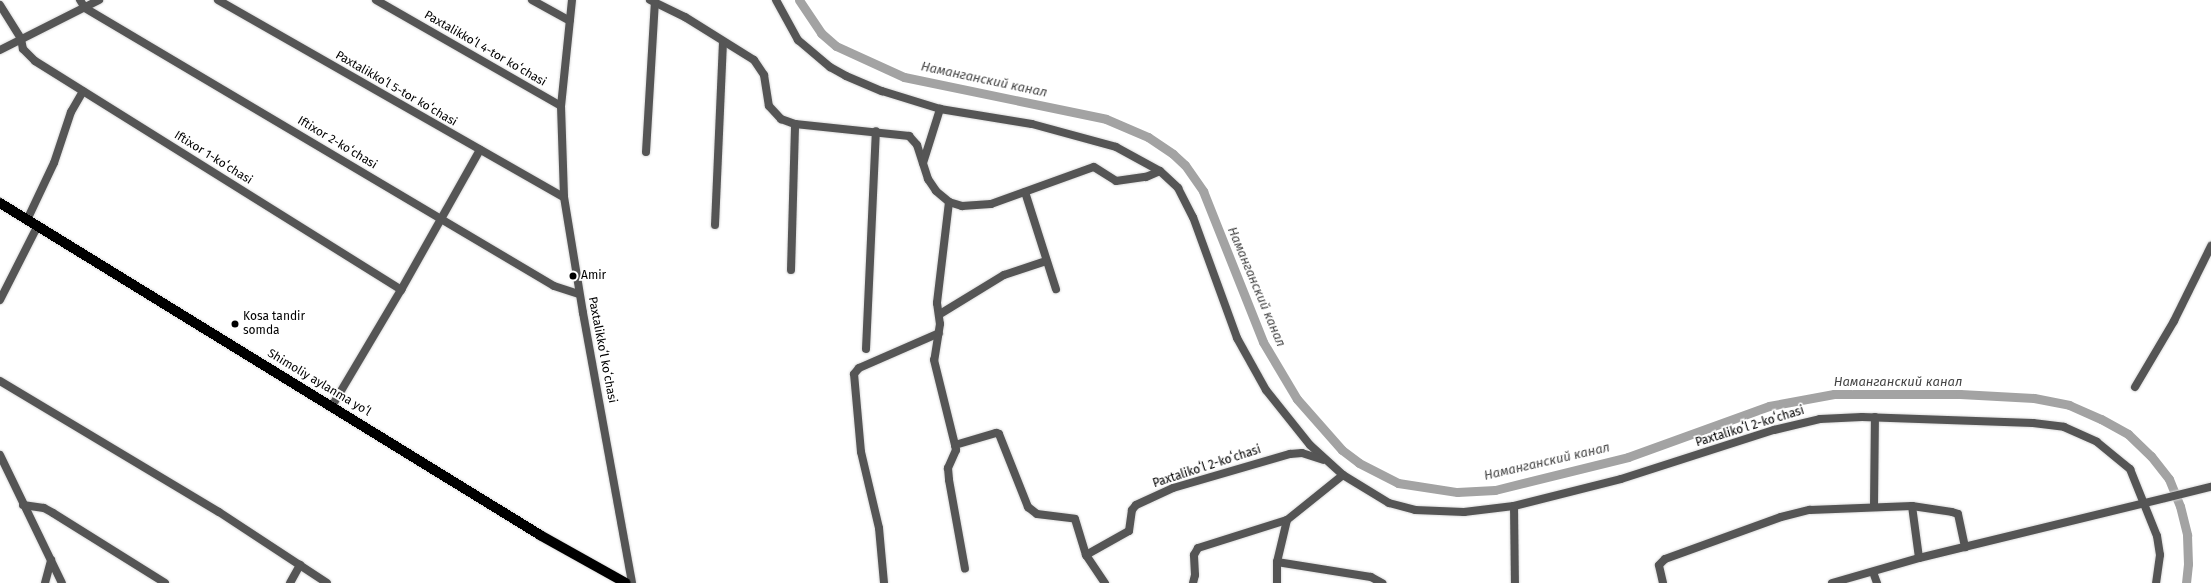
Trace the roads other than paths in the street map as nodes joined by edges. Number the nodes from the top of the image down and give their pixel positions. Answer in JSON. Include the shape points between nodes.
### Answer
{"nodes":[{"id":1,"x":80,"y":0,"type":"edge"},
{"id":2,"x":98,"y":0,"type":"edge"},
{"id":3,"x":218,"y":0,"type":"edge"},
{"id":4,"x":376,"y":0,"type":"edge"},
{"id":5,"x":532,"y":0,"type":"edge"},
{"id":6,"x":572,"y":0,"type":"edge"},
{"id":7,"x":776,"y":0,"type":"edge"},
{"id":8,"x":653,"y":1,"type":"edge"},
{"id":9,"x":0,"y":5,"type":"edge"},
{"id":10,"x":85,"y":8,"type":"junction"},
{"id":11,"x":570,"y":21,"type":"junction"},
{"id":12,"x":21,"y":38,"type":"junction"},
{"id":13,"x":723,"y":42,"type":"junction"},
{"id":14,"x":0,"y":50,"type":"edge"},
{"id":15,"x":83,"y":91,"type":"junction"},
{"id":16,"x":561,"y":106,"type":"junction"},
{"id":17,"x":940,"y":108,"type":"junction"},
{"id":18,"x":795,"y":124,"type":"junction"},
{"id":19,"x":876,"y":131,"type":"junction"},
{"id":20,"x":480,"y":150,"type":"junction"},
{"id":21,"x":646,"y":152,"type":"dead end"},
{"id":22,"x":923,"y":164,"type":"junction"},
{"id":23,"x":1160,"y":171,"type":"junction"},
{"id":24,"x":1025,"y":192,"type":"junction"},
{"id":25,"x":564,"y":197,"type":"junction"},
{"id":26,"x":949,"y":202,"type":"junction"},
{"id":27,"x":0,"y":203,"type":"edge"},
{"id":28,"x":441,"y":218,"type":"junction"},
{"id":29,"x":27,"y":220,"type":"junction"},
{"id":30,"x":715,"y":225,"type":"dead end"},
{"id":31,"x":38,"y":227,"type":"junction"},
{"id":32,"x":2211,"y":246,"type":"edge"},
{"id":33,"x":1045,"y":257,"type":"junction"},
{"id":34,"x":791,"y":270,"type":"dead end"},
{"id":35,"x":1056,"y":289,"type":"dead end"},
{"id":36,"x":401,"y":290,"type":"junction"},
{"id":37,"x":579,"y":294,"type":"junction"},
{"id":38,"x":0,"y":300,"type":"edge"},
{"id":39,"x":940,"y":314,"type":"junction"},
{"id":40,"x":939,"y":333,"type":"junction"},
{"id":41,"x":866,"y":349,"type":"dead end"},
{"id":42,"x":0,"y":381,"type":"edge"},
{"id":43,"x":2135,"y":387,"type":"dead end"},
{"id":44,"x":332,"y":406,"type":"junction"},
{"id":45,"x":1874,"y":417,"type":"junction"},
{"id":46,"x":955,"y":445,"type":"junction"},
{"id":47,"x":0,"y":455,"type":"edge"},
{"id":48,"x":1326,"y":460,"type":"junction"},
{"id":49,"x":1342,"y":476,"type":"junction"},
{"id":50,"x":2211,"y":487,"type":"edge"},
{"id":51,"x":2145,"y":502,"type":"junction"},
{"id":52,"x":23,"y":505,"type":"junction"},
{"id":53,"x":1514,"y":506,"type":"junction"},
{"id":54,"x":1912,"y":506,"type":"junction"},
{"id":55,"x":1874,"y":507,"type":"junction"},
{"id":56,"x":1287,"y":520,"type":"junction"},
{"id":57,"x":1965,"y":547,"type":"junction"},
{"id":58,"x":1086,"y":555,"type":"junction"},
{"id":59,"x":1919,"y":558,"type":"junction"},
{"id":60,"x":51,"y":560,"type":"junction"},
{"id":61,"x":1277,"y":562,"type":"junction"},
{"id":62,"x":300,"y":565,"type":"junction"},
{"id":63,"x":964,"y":569,"type":"dead end"},
{"id":64,"x":1873,"y":572,"type":"junction"},
{"id":65,"x":1848,"y":581,"type":"edge"},
{"id":66,"x":45,"y":583,"type":"edge"},
{"id":67,"x":62,"y":583,"type":"edge"},
{"id":68,"x":165,"y":583,"type":"edge"},
{"id":69,"x":290,"y":583,"type":"edge"},
{"id":70,"x":327,"y":583,"type":"edge"},
{"id":71,"x":626,"y":583,"type":"edge"},
{"id":72,"x":632,"y":583,"type":"edge"},
{"id":73,"x":884,"y":583,"type":"edge"},
{"id":74,"x":1105,"y":583,"type":"edge"},
{"id":75,"x":1193,"y":583,"type":"edge"},
{"id":76,"x":1277,"y":583,"type":"edge"},
{"id":77,"x":1382,"y":583,"type":"edge"},
{"id":78,"x":1515,"y":583,"type":"edge"},
{"id":79,"x":1663,"y":583,"type":"edge"},
{"id":80,"x":1832,"y":583,"type":"edge"},
{"id":81,"x":1876,"y":583,"type":"edge"},
{"id":82,"x":2156,"y":583,"type":"edge"}],
"edges":[{"from":1,"to":10,"type":"street"},
{"from":2,"to":10,"type":"street"},
{"from":3,"to":20,"type":"street","name":"Paxtalikkoʻl 5-tor koʻchasi"},
{"from":4,"to":16,"type":"street","name":"Paxtalikkoʻl 4-tor koʻchasi"},
{"from":5,"to":11,"type":"street"},
{"from":6,"to":11,"type":"street","name":"Paxtalikkoʻl koʻchasi"},
{"from":7,"to":17,"type":"street","via":[[798,40],[830,67],[882,91]]},
{"from":8,"to":13,"type":"street","via":[[685,17]]},
{"from":8,"to":21,"type":"street"},
{"from":9,"to":12,"type":"street","name":"Iftixor 1-koʻchasi"},
{"from":10,"to":12,"type":"street"},
{"from":10,"to":28,"type":"street","name":"Iftixor 2-koʻchasi"},
{"from":11,"to":16,"type":"street","name":"Paxtalikkoʻl koʻchasi"},
{"from":12,"to":14,"type":"street"},
{"from":12,"to":15,"type":"street","name":"Iftixor 1-koʻchasi","via":[[23,49],[28,56]]},
{"from":13,"to":18,"type":"street","via":[[754,60],[764,75],[769,106],[781,119]]},
{"from":13,"to":30,"type":"street"},
{"from":15,"to":29,"type":"street","via":[[71,112],[54,163]]},
{"from":15,"to":36,"type":"street","name":"Iftixor 1-koʻchasi"},
{"from":16,"to":25,"type":"street","name":"Paxtalikkoʻl koʻchasi"},
{"from":17,"to":22,"type":"street"},
{"from":17,"to":23,"type":"street","via":[[1032,124],[1079,136],[1116,147]]},
{"from":18,"to":19,"type":"street"},
{"from":18,"to":34,"type":"street"},
{"from":19,"to":22,"type":"street","via":[[909,136],[917,146]]},
{"from":19,"to":41,"type":"street"},
{"from":20,"to":25,"type":"street","name":"Paxtalikkoʻl 5-tor koʻchasi"},
{"from":20,"to":28,"type":"street"},
{"from":22,"to":26,"type":"street","via":[[936,191]]},
{"from":23,"to":24,"type":"street","via":[[1146,177],[1116,181],[1094,167]]},
{"from":23,"to":48,"type":"street","via":[[1178,188],[1193,216],[1237,338],[1250,365],[1288,421]]},
{"from":24,"to":26,"type":"street","via":[[992,204],[962,206]]},
{"from":24,"to":33,"type":"street"},
{"from":25,"to":37,"type":"street","name":"Paxtalikkoʻl koʻchasi"},
{"from":26,"to":39,"type":"street","via":[[937,303]]},
{"from":27,"to":29,"type":"main road","name":"Shimoliy aylanma yoʻl"},
{"from":28,"to":36,"type":"street"},
{"from":28,"to":37,"type":"street","name":"Iftixor 2-koʻchasi","via":[[554,286]]},
{"from":29,"to":31,"type":"main road","name":"Shimoliy aylanma yoʻl"},
{"from":31,"to":38,"type":"street"},
{"from":31,"to":44,"type":"main road","name":"Shimoliy aylanma yoʻl"},
{"from":32,"to":43,"type":"street","via":[[2174,321]]},
{"from":33,"to":35,"type":"street"},
{"from":33,"to":39,"type":"street","via":[[1004,275]]},
{"from":36,"to":44,"type":"street"},
{"from":37,"to":72,"type":"street","name":"Paxtalikkoʻl koʻchasi"},
{"from":39,"to":40,"type":"street"},
{"from":40,"to":46,"type":"street","via":[[934,360]]},
{"from":40,"to":73,"type":"street","via":[[859,368],[854,374],[861,452],[879,528]]},
{"from":42,"to":62,"type":"street","via":[[212,507]]},
{"from":44,"to":71,"type":"main road","name":"Shimoliy aylanma yoʻl","via":[[540,535]]},
{"from":45,"to":51,"type":"street","name":"Paxtalikoʻl 2-koʻchasi","via":[[2033,423],[2064,427],[2097,442],[2130,469]]},
{"from":45,"to":53,"type":"street","name":"Paxtalikoʻl 2-koʻchasi","via":[[1820,419],[1774,430],[1620,479]]},
{"from":45,"to":55,"type":"street"},
{"from":46,"to":58,"type":"street","via":[[999,434],[1028,507],[1037,514],[1075,519]]},
{"from":46,"to":63,"type":"street","via":[[948,474]]},
{"from":47,"to":52,"type":"street"},
{"from":48,"to":49,"type":"street","name":"Paxtalikoʻl 2-koʻchasi"},
{"from":48,"to":58,"type":"street","name":"Paxtalikoʻl 2-koʻchasi","via":[[1302,453],[1290,454],[1173,488],[1136,505],[1132,510],[1128,531]]},
{"from":49,"to":53,"type":"street","name":"Paxtalikoʻl 2-koʻchasi","via":[[1389,503],[1415,510],[1464,512]]},
{"from":49,"to":56,"type":"street"},
{"from":50,"to":51,"type":"street"},
{"from":51,"to":57,"type":"street"},
{"from":51,"to":82,"type":"street","name":"Paxtalikoʻl 2-koʻchasi","via":[[2157,536],[2160,555]]},
{"from":52,"to":60,"type":"street"},
{"from":52,"to":68,"type":"street","via":[[34,505],[54,513]]},
{"from":53,"to":78,"type":"street"},
{"from":54,"to":55,"type":"street"},
{"from":54,"to":57,"type":"street","via":[[1958,514]]},
{"from":54,"to":59,"type":"street"},
{"from":55,"to":79,"type":"street","via":[[1810,510],[1780,517],[1665,559],[1659,565]]},
{"from":56,"to":61,"type":"street"},
{"from":56,"to":75,"type":"street","via":[[1198,548],[1194,554]]},
{"from":57,"to":59,"type":"street"},
{"from":58,"to":74,"type":"street"},
{"from":59,"to":64,"type":"street"},
{"from":60,"to":66,"type":"street"},
{"from":60,"to":67,"type":"street"},
{"from":61,"to":76,"type":"street"},
{"from":61,"to":77,"type":"street","via":[[1371,577]]},
{"from":62,"to":69,"type":"street"},
{"from":62,"to":70,"type":"street"},
{"from":64,"to":65,"type":"street"},
{"from":64,"to":81,"type":"street"},
{"from":65,"to":80,"type":"street"}]}
